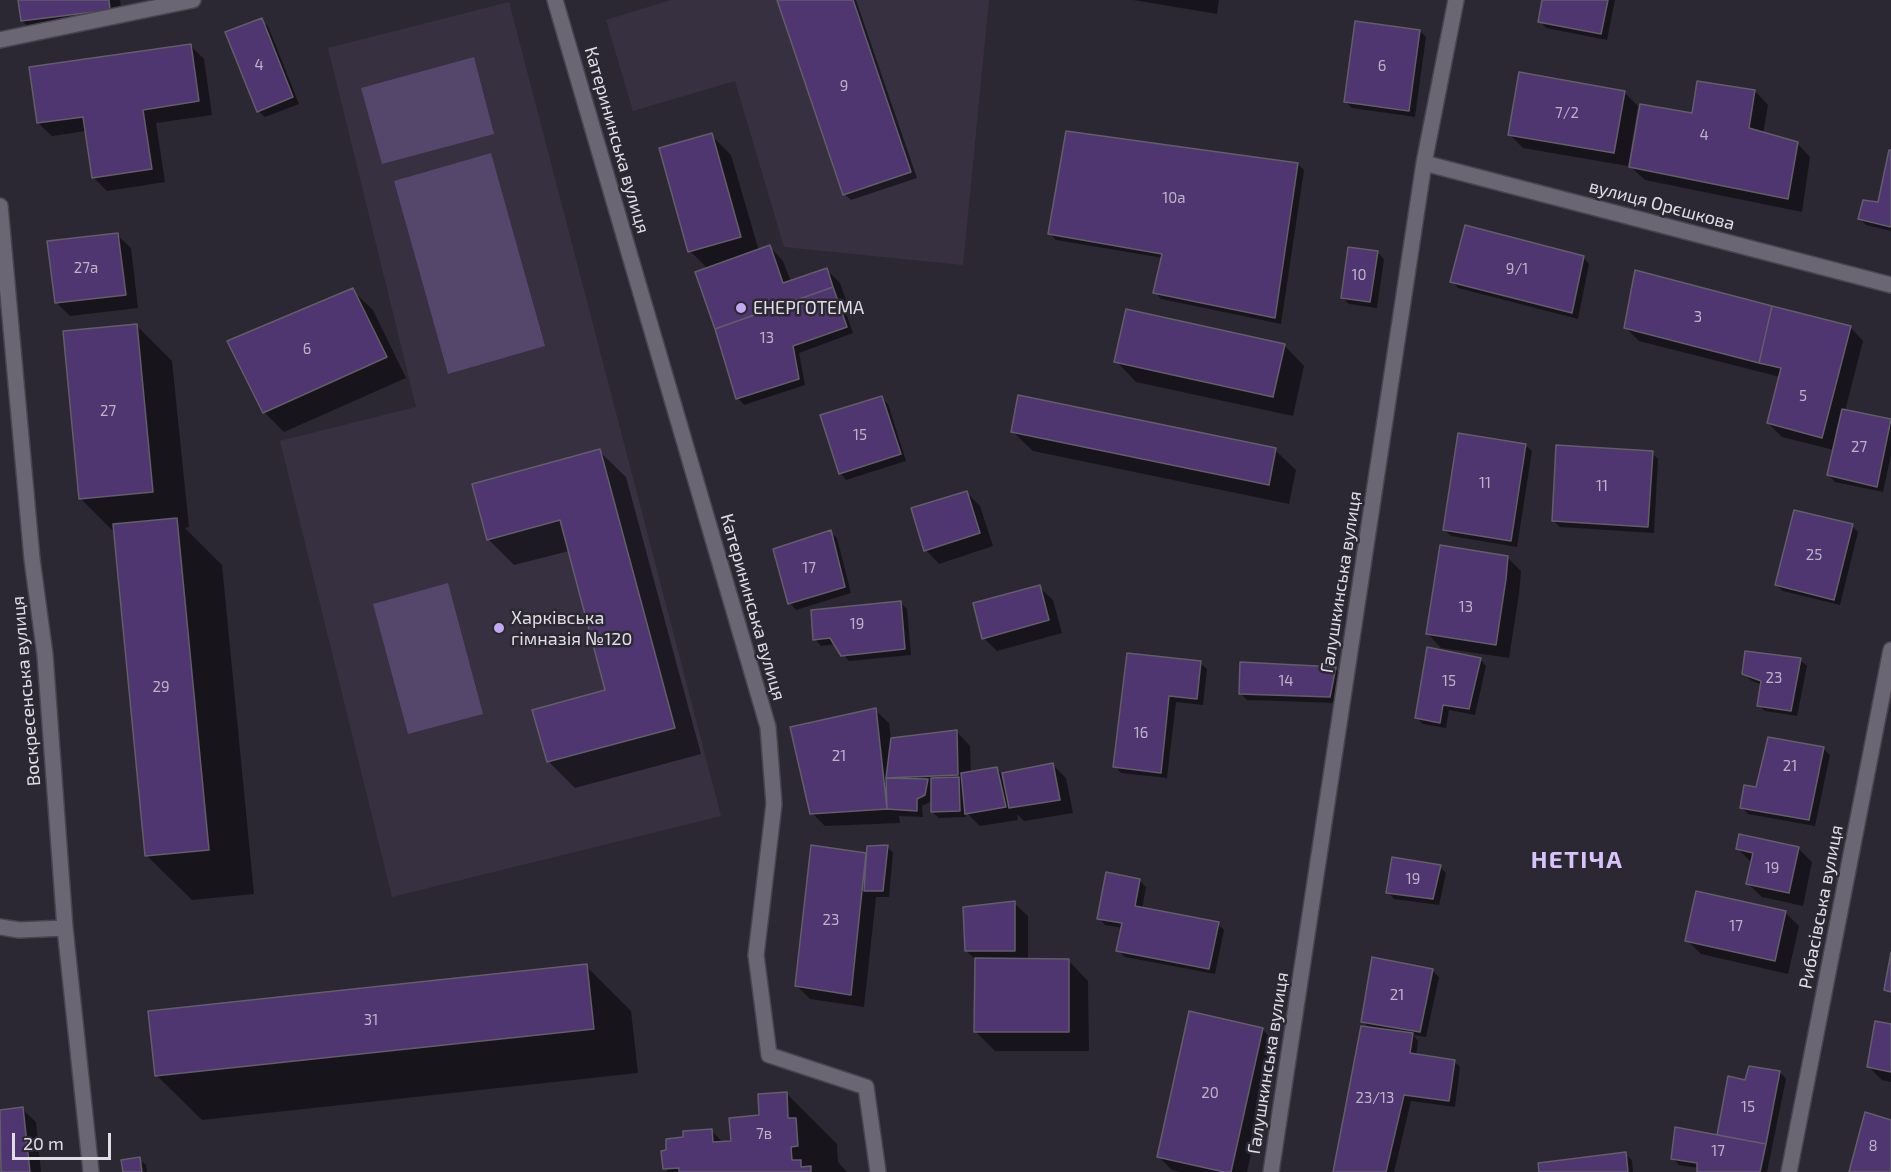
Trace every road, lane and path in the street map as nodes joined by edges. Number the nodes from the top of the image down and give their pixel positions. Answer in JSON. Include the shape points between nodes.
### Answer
{"nodes":[{"id":1,"x":193,"y":0,"type":"edge"},
{"id":2,"x":555,"y":0,"type":"edge"},
{"id":3,"x":1456,"y":0,"type":"edge"},
{"id":4,"x":0,"y":40,"type":"edge"},
{"id":5,"x":1424,"y":163,"type":"junction"},
{"id":6,"x":0,"y":206,"type":"edge"},
{"id":7,"x":1891,"y":285,"type":"edge"},
{"id":8,"x":1891,"y":650,"type":"edge"},
{"id":9,"x":0,"y":927,"type":"edge"},
{"id":10,"x":65,"y":928,"type":"junction"},
{"id":11,"x":91,"y":1172,"type":"edge"},
{"id":12,"x":878,"y":1172,"type":"edge"},
{"id":13,"x":1271,"y":1172,"type":"edge"},
{"id":14,"x":1789,"y":1172,"type":"edge"}],
"edges":[{"from":1,"to":4,"type":"street"},
{"from":2,"to":12,"type":"street","name":"Катерининська вулиця","via":[[768,727],[774,804],[756,955],[769,1055],[866,1087]]},
{"from":3,"to":5,"type":"street","name":"Галушкинська вулиця"},
{"from":5,"to":7,"type":"street","name":"вулиця Орєшкова"},
{"from":5,"to":13,"type":"street","name":"Галушкинська вулиця"},
{"from":6,"to":10,"type":"street","name":"Воскресенська вулиця","via":[[32,559],[45,655]]},
{"from":8,"to":14,"type":"street","name":"Рибасівська вулиця"},
{"from":9,"to":10,"type":"street"},
{"from":10,"to":11,"type":"street","name":"Воскресенська вулиця"}]}
